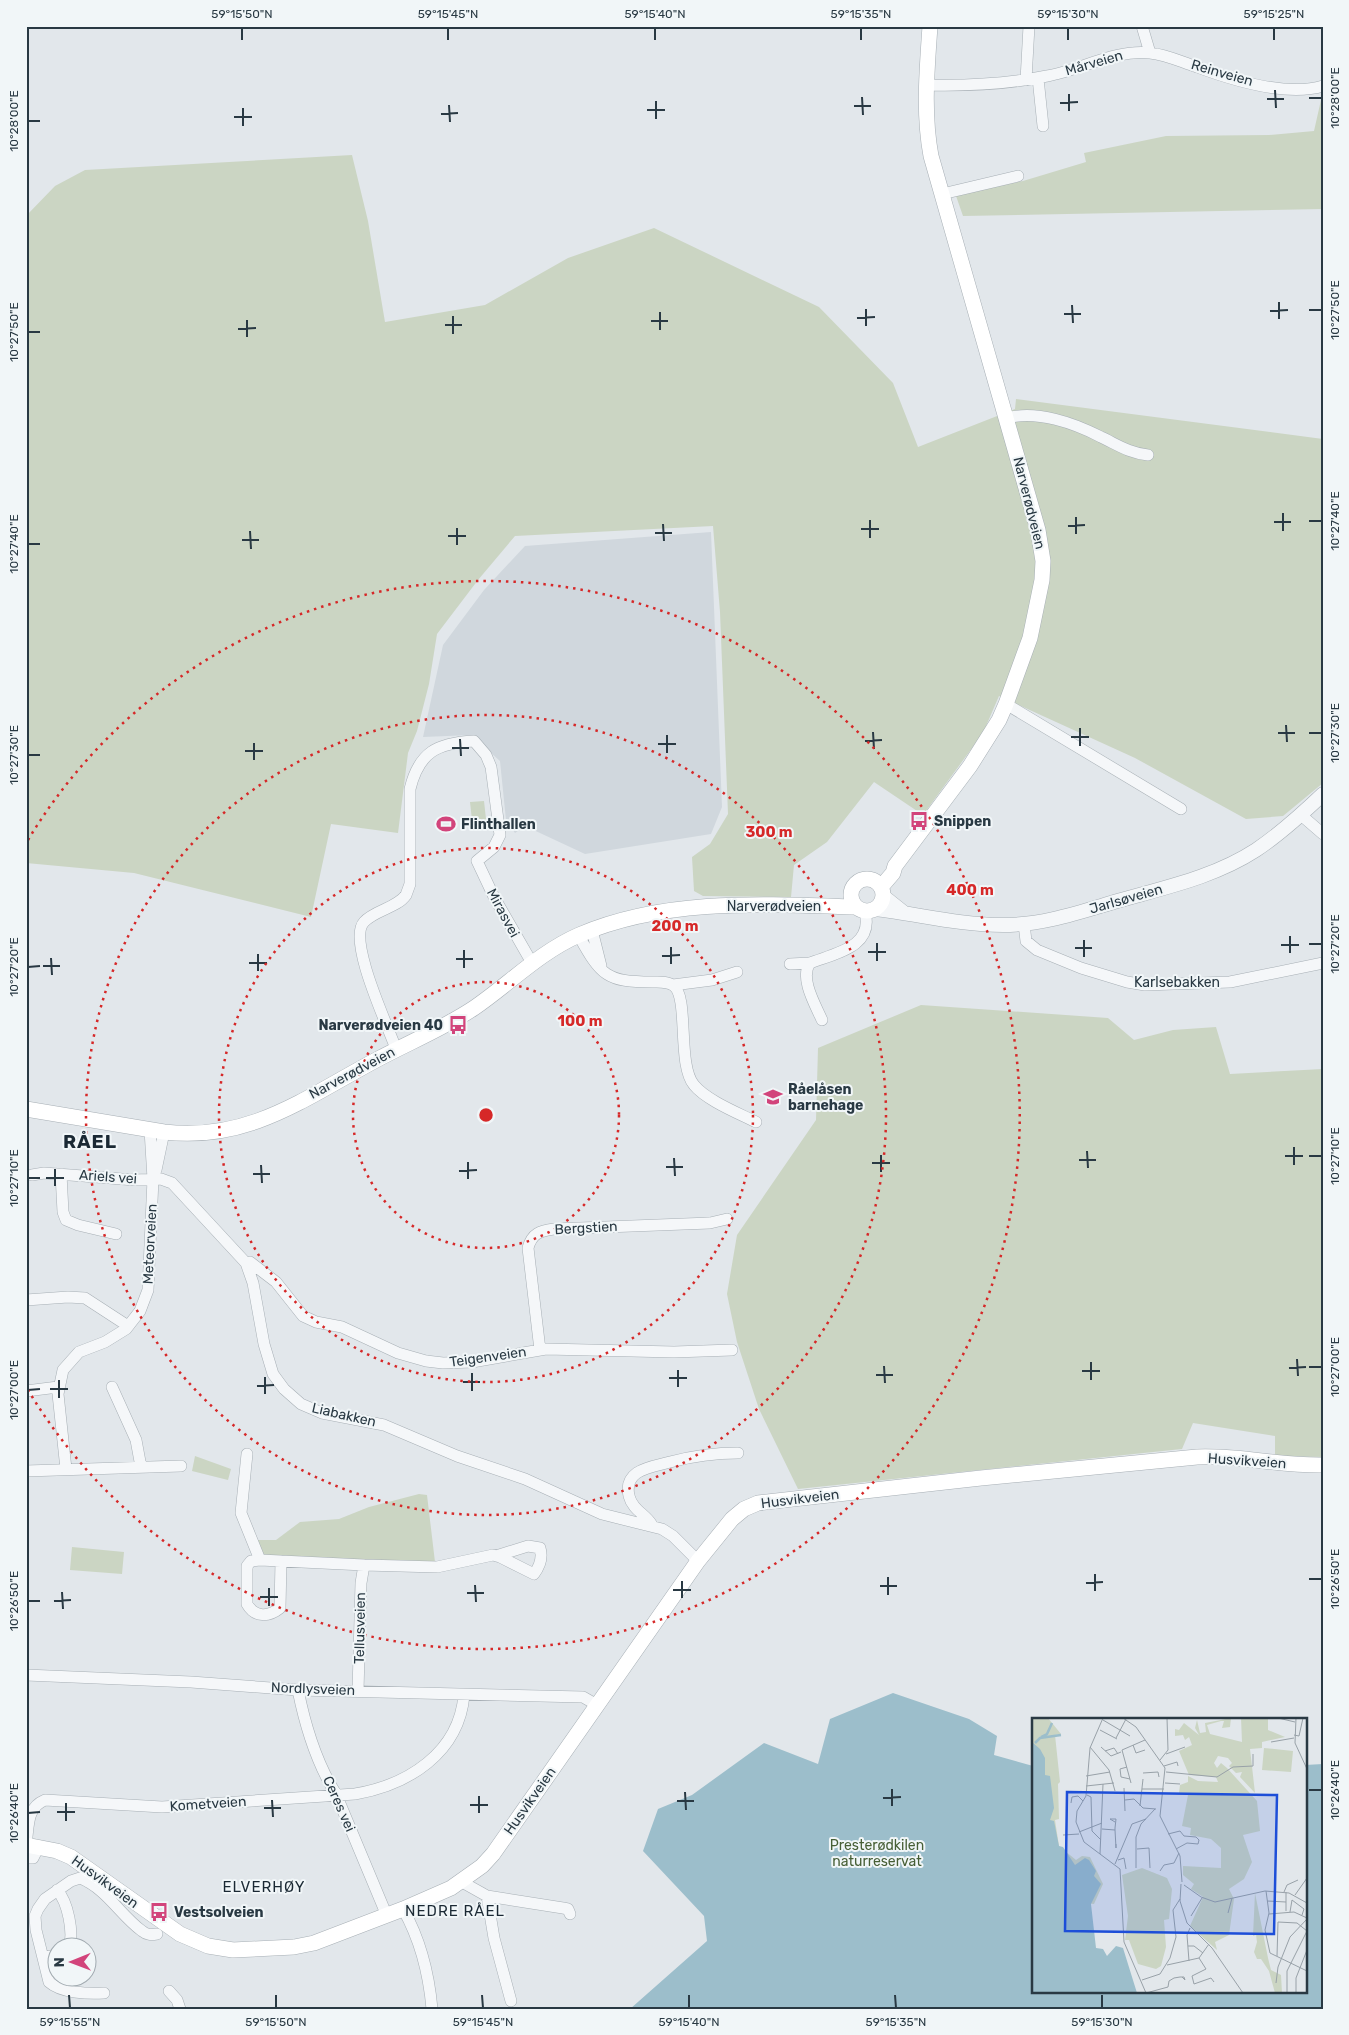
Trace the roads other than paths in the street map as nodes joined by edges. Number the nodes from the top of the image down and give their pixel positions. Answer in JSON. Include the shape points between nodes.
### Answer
{"nodes":[{"id":1,"x":930,"y":26,"type":"edge"},
{"id":2,"x":1029,"y":26,"type":"edge"},
{"id":3,"x":1142,"y":26,"type":"edge"},
{"id":4,"x":1150,"y":53,"type":"junction"},
{"id":5,"x":1038,"y":78,"type":"junction"},
{"id":6,"x":1026,"y":80,"type":"junction"},
{"id":7,"x":926,"y":85,"type":"junction"},
{"id":8,"x":1323,"y":86,"type":"edge"},
{"id":9,"x":1043,"y":126,"type":"dead end"},
{"id":10,"x":1018,"y":176,"type":"dead end"},
{"id":11,"x":942,"y":194,"type":"junction"},
{"id":12,"x":1007,"y":418,"type":"junction"},
{"id":13,"x":1148,"y":455,"type":"dead end"},
{"id":14,"x":1006,"y":704,"type":"junction"},
{"id":15,"x":1323,"y":794,"type":"edge"},
{"id":16,"x":1182,"y":809,"type":"dead end"},
{"id":17,"x":1301,"y":815,"type":"junction"},
{"id":18,"x":1323,"y":834,"type":"edge"},
{"id":19,"x":878,"y":887,"type":"junction"},
{"id":20,"x":851,"y":892,"type":"junction"},
{"id":21,"x":830,"y":906,"type":"junction"},
{"id":22,"x":865,"y":909,"type":"junction"},
{"id":23,"x":904,"y":912,"type":"junction"},
{"id":24,"x":1024,"y":924,"type":"junction"},
{"id":25,"x":586,"y":933,"type":"junction"},
{"id":26,"x":532,"y":963,"type":"junction"},
{"id":27,"x":810,"y":963,"type":"junction"},
{"id":28,"x":1323,"y":963,"type":"edge"},
{"id":29,"x":790,"y":964,"type":"dead end"},
{"id":30,"x":737,"y":972,"type":"dead end"},
{"id":31,"x":673,"y":985,"type":"junction"},
{"id":32,"x":822,"y":1020,"type":"dead end"},
{"id":33,"x":396,"y":1050,"type":"junction"},
{"id":34,"x":26,"y":1109,"type":"edge"},
{"id":35,"x":756,"y":1122,"type":"dead end"},
{"id":36,"x":157,"y":1131,"type":"junction"},
{"id":37,"x":61,"y":1174,"type":"junction"},
{"id":38,"x":32,"y":1175,"type":"dead end"},
{"id":39,"x":153,"y":1179,"type":"junction"},
{"id":40,"x":726,"y":1219,"type":"dead end"},
{"id":41,"x":116,"y":1234,"type":"dead end"},
{"id":42,"x":246,"y":1263,"type":"junction"},
{"id":43,"x":26,"y":1300,"type":"edge"},
{"id":44,"x":128,"y":1326,"type":"junction"},
{"id":45,"x":540,"y":1350,"type":"junction"},
{"id":46,"x":732,"y":1350,"type":"dead end"},
{"id":47,"x":58,"y":1387,"type":"junction"},
{"id":48,"x":112,"y":1387,"type":"dead end"},
{"id":49,"x":26,"y":1391,"type":"edge"},
{"id":50,"x":247,"y":1454,"type":"dead end"},
{"id":51,"x":738,"y":1454,"type":"dead end"},
{"id":52,"x":1323,"y":1465,"type":"edge"},
{"id":53,"x":181,"y":1466,"type":"dead end"},
{"id":54,"x":141,"y":1467,"type":"junction"},
{"id":55,"x":66,"y":1469,"type":"junction"},
{"id":56,"x":26,"y":1471,"type":"edge"},
{"id":57,"x":652,"y":1526,"type":"junction"},
{"id":58,"x":496,"y":1556,"type":"dead end"},
{"id":59,"x":260,"y":1560,"type":"junction"},
{"id":60,"x":281,"y":1561,"type":"junction"},
{"id":61,"x":698,"y":1561,"type":"junction"},
{"id":62,"x":364,"y":1565,"type":"junction"},
{"id":63,"x":26,"y":1675,"type":"edge"},
{"id":64,"x":298,"y":1690,"type":"junction"},
{"id":65,"x":358,"y":1691,"type":"junction"},
{"id":66,"x":464,"y":1695,"type":"junction"},
{"id":67,"x":598,"y":1705,"type":"junction"},
{"id":68,"x":336,"y":1794,"type":"junction"},
{"id":69,"x":31,"y":1845,"type":"edge"},
{"id":70,"x":26,"y":1858,"type":"edge"},
{"id":71,"x":462,"y":1882,"type":"junction"},
{"id":72,"x":57,"y":1890,"type":"junction"},
{"id":73,"x":487,"y":1896,"type":"junction"},
{"id":74,"x":403,"y":1909,"type":"junction"},
{"id":75,"x":570,"y":1914,"type":"dead end"},
{"id":76,"x":387,"y":1916,"type":"junction"},
{"id":77,"x":157,"y":1934,"type":"dead end"},
{"id":78,"x":70,"y":1938,"type":"edge"},
{"id":79,"x":48,"y":1956,"type":"edge"},
{"id":80,"x":44,"y":1957,"type":"junction"},
{"id":81,"x":169,"y":1991,"type":"dead end"},
{"id":82,"x":104,"y":1992,"type":"dead end"},
{"id":83,"x":511,"y":2002,"type":"dead end"},
{"id":84,"x":180,"y":2009,"type":"edge"},
{"id":85,"x":432,"y":2009,"type":"edge"}],
"edges":[{"from":1,"to":7,"type":"main road","name":"Narverødveien"},
{"from":2,"to":6,"type":"street"},
{"from":3,"to":4,"type":"street"},
{"from":4,"to":5,"type":"street","name":"Mårveien","via":[[1128,53]]},
{"from":4,"to":8,"type":"street","name":"Reinveien","via":[[1283,89],[1310,90]]},
{"from":5,"to":6,"type":"street","name":"Mårveien"},
{"from":5,"to":9,"type":"street"},
{"from":6,"to":7,"type":"street","name":"Mårveien"},
{"from":7,"to":11,"type":"main road","name":"Narverødveien","via":[[926,131]]},
{"from":10,"to":11,"type":"street"},
{"from":11,"to":12,"type":"main road","name":"Narverødveien"},
{"from":12,"to":13,"type":"street","via":[[1041,417],[1089,431],[1123,450]]},
{"from":12,"to":14,"type":"main road","name":"Narverødveien","via":[[1038,530],[1043,561],[1036,616]]},
{"from":14,"to":16,"type":"street"},
{"from":14,"to":19,"type":"main road","name":"Narverødveien","via":[[970,766],[895,866],[893,874]]},
{"from":15,"to":17,"type":"street","name":"Jarlsøveien"},
{"from":17,"to":18,"type":"street"},
{"from":17,"to":24,"type":"street","name":"Jarlsøveien","via":[[1256,850],[1201,877],[1063,917]]},
{"from":19,"to":20,"type":"main road","name":"Narverødveien","via":[[860,880]]},
{"from":19,"to":22,"type":"main road","name":"Narverødveien"},
{"from":19,"to":23,"type":"street","name":"Jarlsøveien"},
{"from":20,"to":21,"type":"main road","name":"Narverødveien"},
{"from":20,"to":22,"type":"main road","name":"Narverødveien","via":[[850,897]]},
{"from":21,"to":22,"type":"main road","name":"Narverødveien"},
{"from":21,"to":25,"type":"main road","name":"Narverødveien","via":[[728,905],[690,909],[621,921]]},
{"from":22,"to":23,"type":"street","name":"Jarlsøveien"},
{"from":22,"to":27,"type":"street","name":"Narverødveien","via":[[868,923],[863,938]]},
{"from":23,"to":24,"type":"street","name":"Jarlsøveien","via":[[957,923]]},
{"from":24,"to":28,"type":"street","name":"Karlsebakken","via":[[1026,941],[1037,950],[1105,976],[1145,985],[1230,982]]},
{"from":25,"to":26,"type":"main road","name":"Narverødveien"},
{"from":25,"to":31,"type":"street","via":[[602,970],[610,977],[621,981]]},
{"from":26,"to":33,"type":"main road","name":"Narverødveien","via":[[464,1015]]},
{"from":26,"to":33,"type":"street","name":"Mirasvei","via":[[477,861],[494,847],[500,835],[491,767],[474,741],[447,743],[431,752],[414,774],[410,789],[410,884],[406,895],[368,918],[358,934],[363,962]]},
{"from":27,"to":29,"type":"street","name":"Narverødveien"},
{"from":27,"to":32,"type":"street","via":[[806,967],[807,980]]},
{"from":30,"to":31,"type":"street","via":[[712,980]]},
{"from":31,"to":35,"type":"street","via":[[681,997],[682,1032],[692,1082],[702,1092]]},
{"from":33,"to":36,"type":"main road","name":"Narverødveien","via":[[287,1109],[244,1126],[209,1134]]},
{"from":34,"to":36,"type":"main road","name":"Narverødveien"},
{"from":36,"to":39,"type":"street"},
{"from":37,"to":38,"type":"street","name":"Ariels vei"},
{"from":37,"to":39,"type":"street","name":"Ariels vei"},
{"from":37,"to":41,"type":"street","via":[[66,1220]]},
{"from":39,"to":42,"type":"street","name":"Liabakken","via":[[177,1186]]},
{"from":39,"to":44,"type":"street","name":"Meteorveien","via":[[148,1290],[140,1311]]},
{"from":40,"to":45,"type":"street","name":"Bergstien","via":[[710,1223],[554,1229],[536,1234],[528,1248]]},
{"from":42,"to":45,"type":"street","name":"Teigenveien","via":[[250,1262],[276,1282],[303,1316],[338,1326],[426,1362],[463,1363]]},
{"from":42,"to":57,"type":"street","name":"Liabakken","via":[[273,1374],[301,1404],[322,1413],[384,1424],[457,1456],[525,1479],[602,1514]]},
{"from":43,"to":44,"type":"street","via":[[68,1296],[85,1298]]},
{"from":44,"to":47,"type":"street","name":"Meteorveien","via":[[117,1336],[74,1357],[63,1370]]},
{"from":45,"to":46,"type":"street","name":"Teigenveien"},
{"from":47,"to":49,"type":"street"},
{"from":47,"to":55,"type":"street","name":"Meteorveien"},
{"from":48,"to":54,"type":"street","via":[[136,1440]]},
{"from":50,"to":59,"type":"street","via":[[241,1513]]},
{"from":51,"to":57,"type":"street","name":"Liabakken","via":[[701,1454],[646,1467],[634,1474],[629,1487],[631,1502]]},
{"from":52,"to":61,"type":"main road","name":"Husvikveien","via":[[1197,1457],[758,1504],[744,1509],[732,1519]]},
{"from":53,"to":54,"type":"street"},
{"from":54,"to":55,"type":"street"},
{"from":55,"to":56,"type":"street"},
{"from":57,"to":61,"type":"street","name":"Liabakken","via":[[674,1536]]},
{"from":58,"to":62,"type":"street","via":[[437,1567]]},
{"from":59,"to":60,"type":"street"},
{"from":59,"to":60,"type":"street","via":[[251,1561],[247,1566],[247,1604],[256,1614],[266,1615],[281,1606]]},
{"from":60,"to":62,"type":"street"},
{"from":61,"to":67,"type":"main road","name":"Husvikveien"},
{"from":62,"to":65,"type":"street","name":"Tellusveien"},
{"from":63,"to":64,"type":"street","name":"Nordlysveien"},
{"from":64,"to":65,"type":"street","name":"Nordlysveien"},
{"from":64,"to":68,"type":"street","name":"Ceres vei","via":[[302,1712],[327,1780]]},
{"from":65,"to":66,"type":"street","name":"Nordlysveien"},
{"from":66,"to":67,"type":"street","name":"Nordlysveien","via":[[583,1697]]},
{"from":66,"to":68,"type":"street","name":"Kometveien","via":[[456,1729],[426,1765],[405,1779],[377,1789]]},
{"from":67,"to":71,"type":"main road","name":"Husvikveien","via":[[493,1854]]},
{"from":68,"to":69,"type":"street","name":"Kometveien","via":[[162,1807],[45,1800],[31,1811]]},
{"from":68,"to":76,"type":"street","name":"Ceres vei"},
{"from":69,"to":70,"type":"street","via":[[33,1858]]},
{"from":69,"to":76,"type":"main road","name":"Husvikveien","via":[[71,1857],[180,1934],[219,1948],[294,1947],[335,1936]]},
{"from":71,"to":73,"type":"street"},
{"from":71,"to":74,"type":"main road","name":"Husvikveien"},
{"from":72,"to":77,"type":"street","via":[[71,1881],[85,1880],[114,1902],[141,1931]]},
{"from":72,"to":78,"type":"street","via":[[62,1897]]},
{"from":72,"to":80,"type":"street","via":[[40,1904],[35,1916]]},
{"from":73,"to":75,"type":"street","via":[[568,1909]]},
{"from":73,"to":83,"type":"street"},
{"from":74,"to":76,"type":"main road","name":"Husvikveien"},
{"from":74,"to":85,"type":"street","via":[[422,1957]]},
{"from":79,"to":80,"type":"street"},
{"from":80,"to":82,"type":"street","via":[[47,1976],[54,1986]]},
{"from":81,"to":84,"type":"street"}]}
